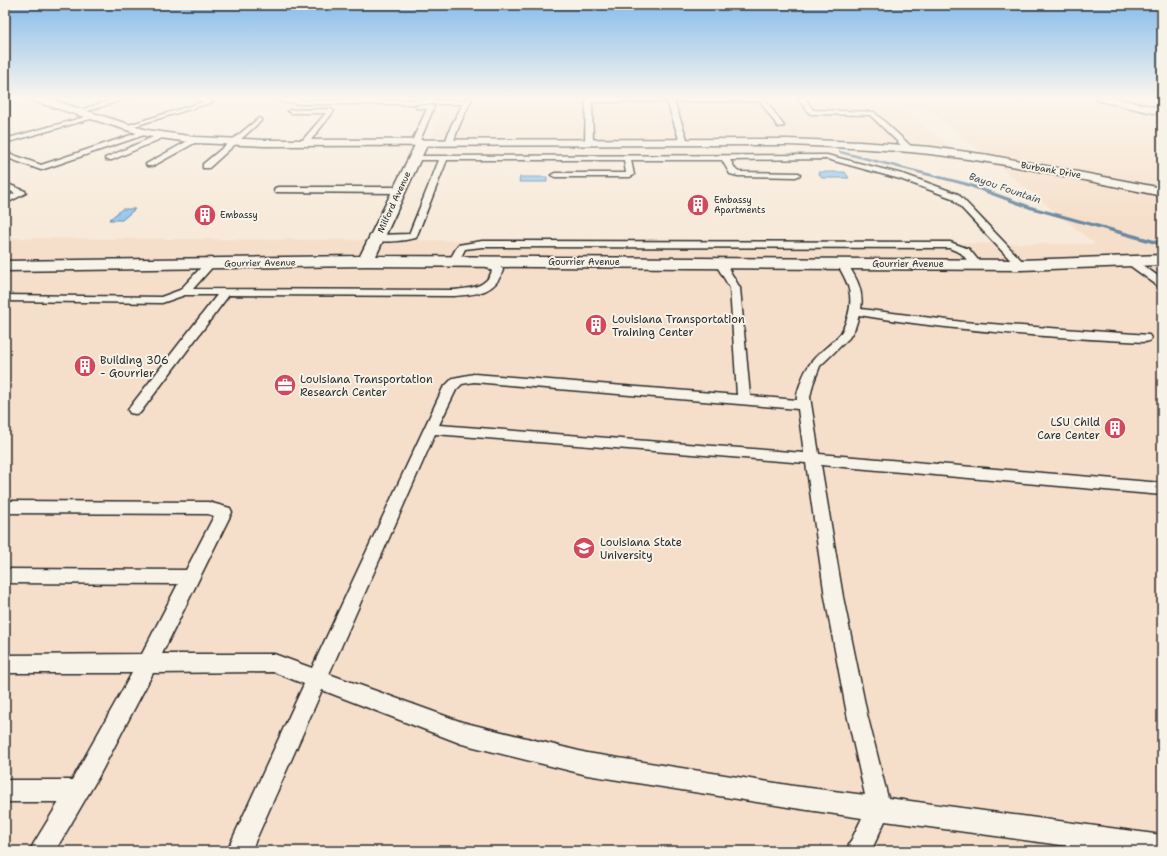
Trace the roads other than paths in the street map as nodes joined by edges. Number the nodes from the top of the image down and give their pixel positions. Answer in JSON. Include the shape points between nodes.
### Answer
{"nodes":[{"id":1,"x":16,"y":138,"type":"edge"},
{"id":2,"x":131,"y":138,"type":"edge"},
{"id":3,"x":158,"y":138,"type":"edge"},
{"id":4,"x":179,"y":138,"type":"edge"},
{"id":5,"x":238,"y":138,"type":"edge"},
{"id":6,"x":308,"y":138,"type":"edge"},
{"id":7,"x":420,"y":138,"type":"edge"},
{"id":8,"x":451,"y":138,"type":"edge"},
{"id":9,"x":589,"y":138,"type":"edge"},
{"id":10,"x":683,"y":138,"type":"edge"},
{"id":11,"x":899,"y":138,"type":"edge"},
{"id":12,"x":196,"y":140,"type":"junction"},
{"id":13,"x":5,"y":141,"type":"edge"},
{"id":14,"x":233,"y":142,"type":"junction"},
{"id":15,"x":589,"y":142,"type":"junction"},
{"id":16,"x":684,"y":142,"type":"junction"},
{"id":17,"x":304,"y":143,"type":"junction"},
{"id":18,"x":418,"y":143,"type":"junction"},
{"id":19,"x":449,"y":143,"type":"junction"},
{"id":20,"x":910,"y":149,"type":"junction"},
{"id":21,"x":5,"y":154,"type":"edge"},
{"id":22,"x":627,"y":157,"type":"junction"},
{"id":23,"x":726,"y":157,"type":"junction"},
{"id":24,"x":109,"y":158,"type":"dead end"},
{"id":25,"x":414,"y":158,"type":"junction"},
{"id":26,"x":444,"y":158,"type":"junction"},
{"id":27,"x":150,"y":164,"type":"dead end"},
{"id":28,"x":206,"y":166,"type":"dead end"},
{"id":29,"x":555,"y":175,"type":"dead end"},
{"id":30,"x":796,"y":175,"type":"dead end"},
{"id":31,"x":5,"y":186,"type":"edge"},
{"id":32,"x":278,"y":190,"type":"dead end"},
{"id":33,"x":399,"y":190,"type":"junction"},
{"id":34,"x":1162,"y":192,"type":"edge"},
{"id":35,"x":5,"y":201,"type":"edge"},
{"id":36,"x":377,"y":238,"type":"junction"},
{"id":37,"x":642,"y":244,"type":"junction"},
{"id":38,"x":769,"y":244,"type":"junction"},
{"id":39,"x":1129,"y":260,"type":"junction"},
{"id":40,"x":1162,"y":260,"type":"edge"},
{"id":41,"x":366,"y":261,"type":"junction"},
{"id":42,"x":454,"y":261,"type":"junction"},
{"id":43,"x":484,"y":261,"type":"junction"},
{"id":44,"x":644,"y":263,"type":"junction"},
{"id":45,"x":720,"y":263,"type":"junction"},
{"id":46,"x":776,"y":263,"type":"junction"},
{"id":47,"x":211,"y":264,"type":"junction"},
{"id":48,"x":842,"y":264,"type":"junction"},
{"id":49,"x":978,"y":265,"type":"junction"},
{"id":50,"x":1020,"y":265,"type":"junction"},
{"id":51,"x":5,"y":266,"type":"edge"},
{"id":52,"x":1162,"y":284,"type":"edge"},
{"id":53,"x":184,"y":292,"type":"junction"},
{"id":54,"x":225,"y":293,"type":"junction"},
{"id":55,"x":5,"y":298,"type":"edge"},
{"id":56,"x":855,"y":311,"type":"junction"},
{"id":57,"x":1145,"y":338,"type":"dead end"},
{"id":58,"x":744,"y":400,"type":"junction"},
{"id":59,"x":805,"y":405,"type":"junction"},
{"id":60,"x":135,"y":410,"type":"dead end"},
{"id":61,"x":430,"y":430,"type":"junction"},
{"id":62,"x":812,"y":458,"type":"junction"},
{"id":63,"x":1162,"y":489,"type":"edge"},
{"id":64,"x":5,"y":507,"type":"edge"},
{"id":65,"x":5,"y":576,"type":"edge"},
{"id":66,"x":191,"y":577,"type":"junction"},
{"id":67,"x":147,"y":663,"type":"junction"},
{"id":68,"x":5,"y":664,"type":"edge"},
{"id":69,"x":316,"y":679,"type":"junction"},
{"id":70,"x":5,"y":791,"type":"edge"},
{"id":71,"x":77,"y":791,"type":"junction"},
{"id":72,"x":878,"y":809,"type":"junction"},
{"id":73,"x":1162,"y":847,"type":"edge"},
{"id":74,"x":42,"y":851,"type":"edge"},
{"id":75,"x":240,"y":851,"type":"edge"},
{"id":76,"x":858,"y":851,"type":"edge"}],
"edges":[{"from":1,"to":13,"type":"lane"},
{"from":2,"to":21,"type":"lane","via":[[41,168]]},
{"from":3,"to":24,"type":"lane"},
{"from":4,"to":12,"type":"main road","name":"Burbank Drive"},
{"from":5,"to":14,"type":"lane"},
{"from":6,"to":17,"type":"lane"},
{"from":7,"to":18,"type":"lane"},
{"from":8,"to":19,"type":"lane"},
{"from":9,"to":15,"type":"lane"},
{"from":10,"to":16,"type":"lane"},
{"from":11,"to":20,"type":"lane"},
{"from":12,"to":14,"type":"main road","name":"Burbank Drive"},
{"from":12,"to":27,"type":"lane"},
{"from":14,"to":17,"type":"main road","name":"Burbank Drive"},
{"from":14,"to":28,"type":"lane"},
{"from":15,"to":16,"type":"main road","name":"Burbank Drive"},
{"from":15,"to":19,"type":"main road","name":"Burbank Drive"},
{"from":16,"to":20,"type":"main road","name":"Burbank Drive","via":[[788,142]]},
{"from":17,"to":18,"type":"main road","name":"Burbank Drive"},
{"from":18,"to":19,"type":"main road","name":"Burbank Drive"},
{"from":18,"to":25,"type":"main road","name":"Milford Avenue"},
{"from":20,"to":34,"type":"main road","name":"Burbank Drive","via":[[981,158]]},
{"from":22,"to":23,"type":"lane"},
{"from":22,"to":26,"type":"lane"},
{"from":22,"to":29,"type":"lane","via":[[630,175]]},
{"from":23,"to":30,"type":"lane","via":[[733,172],[738,174]]},
{"from":23,"to":50,"type":"lane","via":[[826,157],[903,177],[955,196]]},
{"from":25,"to":26,"type":"lane"},
{"from":25,"to":33,"type":"main road","name":"Milford Avenue"},
{"from":26,"to":36,"type":"lane","via":[[413,236]]},
{"from":31,"to":35,"type":"lane","via":[[22,193]]},
{"from":32,"to":33,"type":"lane"},
{"from":33,"to":36,"type":"main road","name":"Milford Avenue"},
{"from":36,"to":41,"type":"main road","name":"Milford Avenue"},
{"from":37,"to":38,"type":"lane"},
{"from":37,"to":42,"type":"lane","via":[[482,244],[461,247]]},
{"from":37,"to":44,"type":"lane"},
{"from":38,"to":46,"type":"lane"},
{"from":38,"to":49,"type":"lane","via":[[950,245],[965,250]]},
{"from":39,"to":40,"type":"main road","name":"Gourrier Avenue"},
{"from":39,"to":50,"type":"main road","name":"Gourrier Avenue"},
{"from":39,"to":52,"type":"lane"},
{"from":41,"to":42,"type":"main road","name":"Gourrier Avenue"},
{"from":41,"to":47,"type":"main road","name":"Gourrier Avenue"},
{"from":42,"to":43,"type":"main road","name":"Gourrier Avenue"},
{"from":43,"to":44,"type":"main road","name":"Gourrier Avenue"},
{"from":43,"to":54,"type":"lane","via":[[498,270],[496,278],[481,291]]},
{"from":44,"to":45,"type":"main road","name":"Gourrier Avenue"},
{"from":45,"to":46,"type":"main road","name":"Gourrier Avenue"},
{"from":45,"to":58,"type":"lane","via":[[735,288]]},
{"from":46,"to":48,"type":"main road","name":"Gourrier Avenue"},
{"from":47,"to":51,"type":"main road","name":"Gourrier Avenue"},
{"from":47,"to":53,"type":"lane"},
{"from":48,"to":49,"type":"main road","name":"Gourrier Avenue"},
{"from":48,"to":56,"type":"lane","via":[[853,281],[857,296]]},
{"from":49,"to":50,"type":"main road","name":"Gourrier Avenue"},
{"from":53,"to":54,"type":"lane"},
{"from":53,"to":55,"type":"lane","via":[[162,300]]},
{"from":54,"to":60,"type":"lane"},
{"from":56,"to":57,"type":"lane","via":[[905,320],[1041,333]]},
{"from":56,"to":59,"type":"lane","via":[[844,335],[815,366],[803,396]]},
{"from":58,"to":59,"type":"lane"},
{"from":58,"to":61,"type":"lane","via":[[474,378],[458,381],[450,388]]},
{"from":59,"to":62,"type":"lane"},
{"from":61,"to":62,"type":"lane"},
{"from":61,"to":69,"type":"lane"},
{"from":62,"to":63,"type":"lane"},
{"from":62,"to":72,"type":"lane","via":[[856,714]]},
{"from":64,"to":66,"type":"lane","via":[[208,508],[224,512]]},
{"from":65,"to":66,"type":"lane"},
{"from":66,"to":67,"type":"lane"},
{"from":67,"to":68,"type":"lane"},
{"from":67,"to":69,"type":"lane","via":[[274,663]]},
{"from":67,"to":71,"type":"lane"},
{"from":69,"to":72,"type":"lane","via":[[462,733],[587,764]]},
{"from":69,"to":75,"type":"lane"},
{"from":70,"to":71,"type":"lane"},
{"from":71,"to":74,"type":"lane"},
{"from":72,"to":73,"type":"lane"},
{"from":72,"to":76,"type":"lane"}]}
